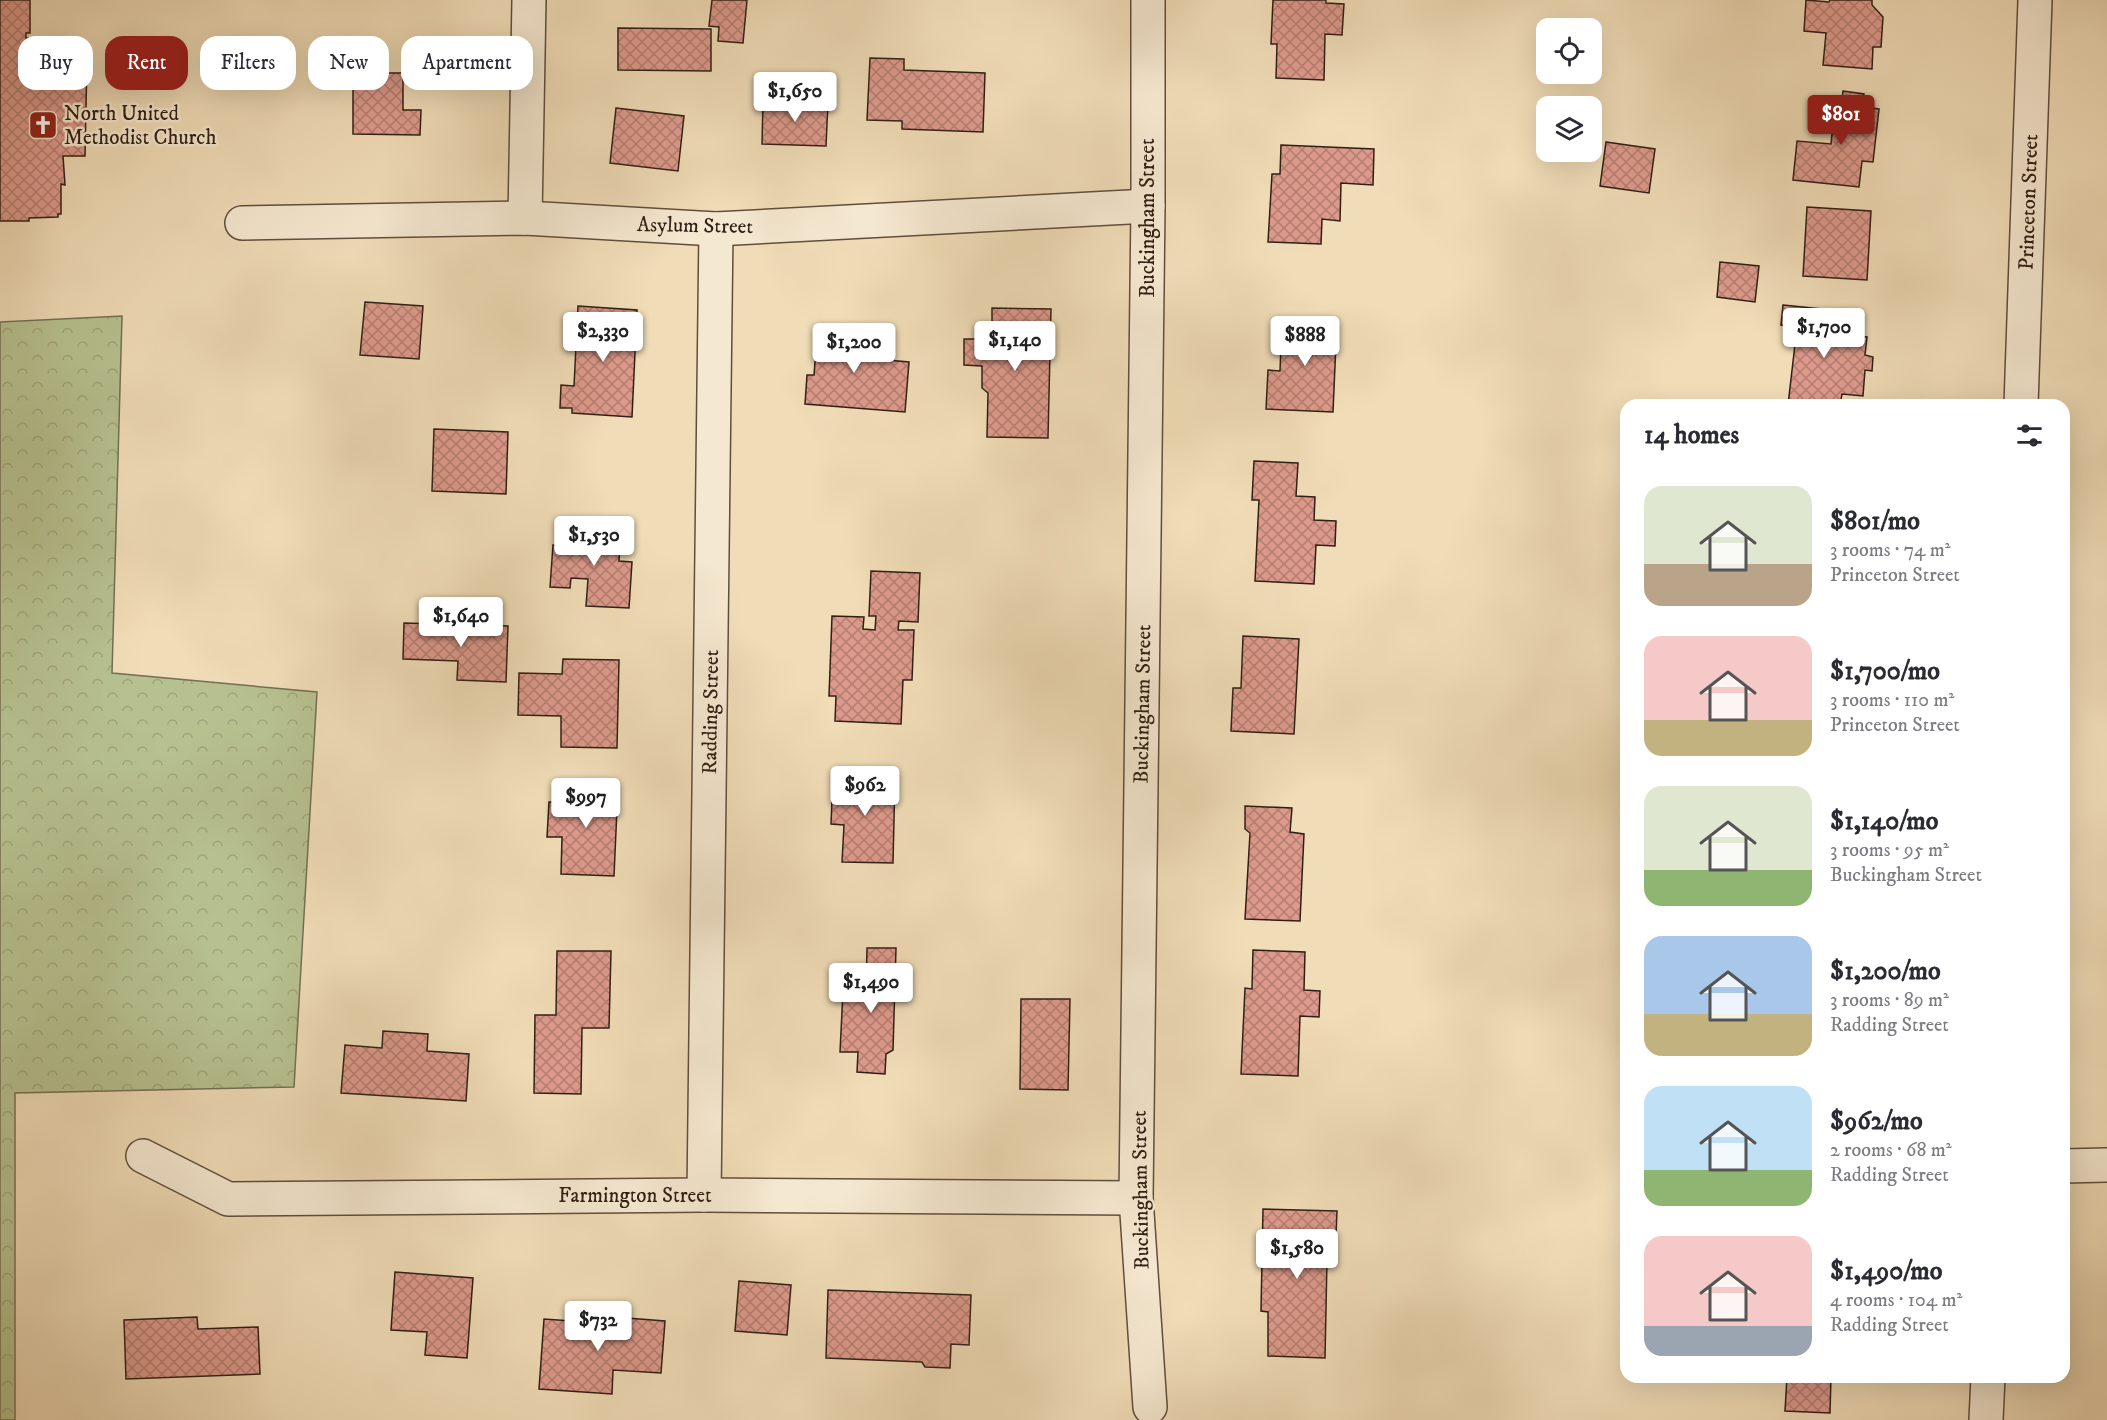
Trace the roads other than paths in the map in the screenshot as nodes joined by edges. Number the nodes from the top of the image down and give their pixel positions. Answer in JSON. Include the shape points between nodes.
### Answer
{"nodes":[{"id":1,"x":529,"y":0,"type":"edge"},
{"id":2,"x":1148,"y":0,"type":"edge"},
{"id":3,"x":2035,"y":0,"type":"edge"},
{"id":4,"x":1148,"y":206,"type":"junction"},
{"id":5,"x":525,"y":218,"type":"junction"},
{"id":6,"x":242,"y":223,"type":"dead end"},
{"id":7,"x":716,"y":229,"type":"junction"},
{"id":8,"x":2021,"y":399,"type":"edge"},
{"id":9,"x":143,"y":1156,"type":"dead end"},
{"id":10,"x":2107,"y":1165,"type":"edge"},
{"id":11,"x":2070,"y":1166,"type":"edge"},
{"id":12,"x":704,"y":1195,"type":"junction"},
{"id":13,"x":1136,"y":1198,"type":"junction"},
{"id":14,"x":1988,"y":1383,"type":"edge"},
{"id":15,"x":1150,"y":1407,"type":"dead end"},
{"id":16,"x":1986,"y":1420,"type":"edge"}],
"edges":[{"from":1,"to":5,"type":"street"},
{"from":2,"to":4,"type":"street","name":"Buckingham Street"},
{"from":3,"to":8,"type":"street","name":"Princeton Street"},
{"from":4,"to":7,"type":"street","name":"Asylum Street"},
{"from":4,"to":13,"type":"street","name":"Buckingham Street"},
{"from":5,"to":6,"type":"street","name":"Asylum Street"},
{"from":5,"to":7,"type":"street","name":"Asylum Street"},
{"from":7,"to":12,"type":"street","name":"Radding Street"},
{"from":9,"to":12,"type":"street","name":"Farmington Street","via":[[228,1199]]},
{"from":10,"to":11,"type":"street"},
{"from":12,"to":13,"type":"street","name":"Farmington Street"},
{"from":13,"to":15,"type":"street","name":"Buckingham Street"},
{"from":14,"to":16,"type":"street"}]}
